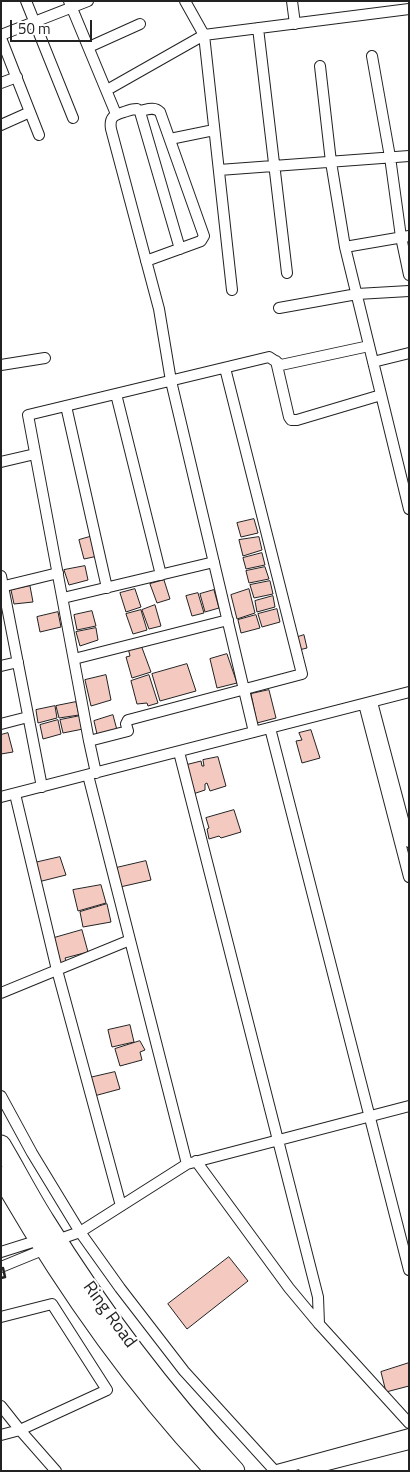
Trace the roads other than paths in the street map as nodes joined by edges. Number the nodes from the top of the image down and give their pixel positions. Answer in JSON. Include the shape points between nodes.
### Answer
{"nodes":[{"id":1,"x":26,"y":1,"type":"edge"},
{"id":2,"x":88,"y":1,"type":"edge"},
{"id":3,"x":185,"y":1,"type":"edge"},
{"id":4,"x":292,"y":1,"type":"edge"},
{"id":5,"x":71,"y":5,"type":"edge"},
{"id":6,"x":409,"y":9,"type":"edge"},
{"id":7,"x":35,"y":22,"type":"junction"},
{"id":8,"x":140,"y":24,"type":"dead end"},
{"id":9,"x":295,"y":24,"type":"junction"},
{"id":10,"x":258,"y":28,"type":"junction"},
{"id":11,"x":204,"y":35,"type":"junction"},
{"id":12,"x":1,"y":37,"type":"edge"},
{"id":13,"x":89,"y":47,"type":"junction"},
{"id":14,"x":372,"y":56,"type":"dead end"},
{"id":15,"x":320,"y":66,"type":"dead end"},
{"id":16,"x":16,"y":77,"type":"junction"},
{"id":17,"x":1,"y":83,"type":"edge"},
{"id":18,"x":107,"y":90,"type":"junction"},
{"id":19,"x":139,"y":111,"type":"junction"},
{"id":20,"x":30,"y":112,"type":"junction"},
{"id":21,"x":116,"y":114,"type":"junction"},
{"id":22,"x":73,"y":118,"type":"dead end"},
{"id":23,"x":1,"y":125,"type":"edge"},
{"id":24,"x":214,"y":130,"type":"junction"},
{"id":25,"x":39,"y":135,"type":"dead end"},
{"id":26,"x":170,"y":139,"type":"junction"},
{"id":27,"x":409,"y":156,"type":"edge"},
{"id":28,"x":390,"y":157,"type":"junction"},
{"id":29,"x":331,"y":162,"type":"junction"},
{"id":30,"x":274,"y":166,"type":"junction"},
{"id":31,"x":219,"y":170,"type":"junction"},
{"id":32,"x":405,"y":237,"type":"edge"},
{"id":33,"x":345,"y":248,"type":"junction"},
{"id":34,"x":180,"y":249,"type":"junction"},
{"id":35,"x":146,"y":261,"type":"junction"},
{"id":36,"x":287,"y":273,"type":"dead end"},
{"id":37,"x":409,"y":275,"type":"edge"},
{"id":38,"x":232,"y":290,"type":"dead end"},
{"id":39,"x":409,"y":291,"type":"edge"},
{"id":40,"x":356,"y":294,"type":"junction"},
{"id":41,"x":279,"y":308,"type":"dead end"},
{"id":42,"x":369,"y":346,"type":"junction"},
{"id":43,"x":409,"y":353,"type":"edge"},
{"id":44,"x":45,"y":358,"type":"dead end"},
{"id":45,"x":276,"y":361,"type":"junction"},
{"id":46,"x":373,"y":362,"type":"junction"},
{"id":47,"x":1,"y":366,"type":"edge"},
{"id":48,"x":225,"y":368,"type":"junction"},
{"id":49,"x":171,"y":381,"type":"junction"},
{"id":50,"x":116,"y":394,"type":"junction"},
{"id":51,"x":381,"y":395,"type":"junction"},
{"id":52,"x":66,"y":406,"type":"junction"},
{"id":53,"x":36,"y":454,"type":"junction"},
{"id":54,"x":1,"y":462,"type":"edge"},
{"id":55,"x":409,"y":509,"type":"edge"},
{"id":56,"x":214,"y":562,"type":"junction"},
{"id":57,"x":58,"y":573,"type":"junction"},
{"id":58,"x":161,"y":575,"type":"junction"},
{"id":59,"x":2,"y":583,"type":"edge"},
{"id":60,"x":107,"y":588,"type":"junction"},
{"id":61,"x":63,"y":598,"type":"junction"},
{"id":62,"x":228,"y":620,"type":"junction"},
{"id":63,"x":74,"y":659,"type":"junction"},
{"id":64,"x":18,"y":662,"type":"junction"},
{"id":65,"x":1,"y":666,"type":"edge"},
{"id":66,"x":244,"y":690,"type":"junction"},
{"id":67,"x":409,"y":692,"type":"edge"},
{"id":68,"x":368,"y":703,"type":"junction"},
{"id":69,"x":28,"y":717,"type":"junction"},
{"id":70,"x":1,"y":724,"type":"edge"},
{"id":71,"x":270,"y":728,"type":"junction"},
{"id":72,"x":254,"y":732,"type":"junction"},
{"id":73,"x":89,"y":740,"type":"junction"},
{"id":74,"x":179,"y":752,"type":"junction"},
{"id":75,"x":92,"y":774,"type":"junction"},
{"id":76,"x":42,"y":787,"type":"junction"},
{"id":77,"x":15,"y":794,"type":"junction"},
{"id":78,"x":1,"y":797,"type":"edge"},
{"id":79,"x":409,"y":842,"type":"edge"},
{"id":80,"x":409,"y":877,"type":"edge"},
{"id":81,"x":130,"y":940,"type":"junction"},
{"id":82,"x":57,"y":970,"type":"junction"},
{"id":83,"x":1,"y":993,"type":"edge"},
{"id":84,"x":1,"y":1096,"type":"edge"},
{"id":85,"x":409,"y":1106,"type":"edge"},
{"id":86,"x":369,"y":1116,"type":"junction"},
{"id":87,"x":278,"y":1140,"type":"junction"},
{"id":88,"x":1,"y":1145,"type":"edge"},
{"id":89,"x":192,"y":1163,"type":"junction"},
{"id":90,"x":1,"y":1176,"type":"edge"},
{"id":91,"x":121,"y":1206,"type":"junction"},
{"id":92,"x":80,"y":1232,"type":"junction"},
{"id":93,"x":47,"y":1243,"type":"junction"},
{"id":94,"x":1,"y":1252,"type":"edge"},
{"id":95,"x":1,"y":1267,"type":"edge"},
{"id":96,"x":409,"y":1270,"type":"edge"},
{"id":97,"x":1,"y":1317,"type":"edge"},
{"id":98,"x":319,"y":1324,"type":"junction"},
{"id":99,"x":1,"y":1406,"type":"edge"},
{"id":100,"x":409,"y":1423,"type":"edge"},
{"id":101,"x":20,"y":1430,"type":"junction"},
{"id":102,"x":1,"y":1434,"type":"edge"},
{"id":103,"x":409,"y":1434,"type":"edge"},
{"id":104,"x":409,"y":1444,"type":"edge"},
{"id":105,"x":319,"y":1469,"type":"edge"},
{"id":106,"x":56,"y":1471,"type":"edge"},
{"id":107,"x":214,"y":1471,"type":"edge"},
{"id":108,"x":235,"y":1471,"type":"edge"},
{"id":109,"x":274,"y":1471,"type":"edge"},
{"id":110,"x":304,"y":1471,"type":"edge"}],
"edges":[{"from":1,"to":7,"type":"street"},
{"from":2,"to":5,"type":"street"},
{"from":3,"to":11,"type":"street"},
{"from":4,"to":9,"type":"street"},
{"from":5,"to":7,"type":"street"},
{"from":5,"to":13,"type":"street"},
{"from":6,"to":9,"type":"street"},
{"from":7,"to":12,"type":"street"},
{"from":7,"to":22,"type":"street"},
{"from":8,"to":13,"type":"street"},
{"from":9,"to":10,"type":"street"},
{"from":10,"to":11,"type":"street"},
{"from":10,"to":30,"type":"street"},
{"from":11,"to":18,"type":"street"},
{"from":11,"to":24,"type":"street"},
{"from":12,"to":16,"type":"street"},
{"from":13,"to":18,"type":"street"},
{"from":14,"to":28,"type":"street"},
{"from":15,"to":29,"type":"street"},
{"from":16,"to":17,"type":"street"},
{"from":16,"to":20,"type":"street"},
{"from":18,"to":21,"type":"street"},
{"from":19,"to":21,"type":"street","via":[[133,109]]},
{"from":19,"to":26,"type":"street","via":[[157,109]]},
{"from":19,"to":34,"type":"street"},
{"from":20,"to":23,"type":"street"},
{"from":20,"to":25,"type":"street"},
{"from":21,"to":35,"type":"street","via":[[111,119],[111,129]]},
{"from":24,"to":26,"type":"street"},
{"from":24,"to":31,"type":"street"},
{"from":26,"to":34,"type":"street","via":[[204,236],[201,241]]},
{"from":27,"to":28,"type":"street"},
{"from":28,"to":29,"type":"street"},
{"from":28,"to":32,"type":"street"},
{"from":29,"to":30,"type":"street"},
{"from":29,"to":33,"type":"street"},
{"from":30,"to":31,"type":"street"},
{"from":30,"to":36,"type":"street"},
{"from":31,"to":38,"type":"street"},
{"from":32,"to":33,"type":"street"},
{"from":32,"to":37,"type":"street"},
{"from":33,"to":40,"type":"street"},
{"from":34,"to":35,"type":"street"},
{"from":35,"to":49,"type":"street","via":[[159,309]]},
{"from":39,"to":40,"type":"street"},
{"from":40,"to":41,"type":"street"},
{"from":40,"to":42,"type":"street"},
{"from":42,"to":45,"type":"street","via":[[281,365]]},
{"from":42,"to":46,"type":"street"},
{"from":43,"to":46,"type":"street"},
{"from":44,"to":47,"type":"street"},
{"from":45,"to":48,"type":"street","via":[[269,358]]},
{"from":45,"to":51,"type":"street","via":[[291,420]]},
{"from":46,"to":51,"type":"street"},
{"from":48,"to":49,"type":"street"},
{"from":48,"to":66,"type":"street","via":[[302,674]]},
{"from":49,"to":50,"type":"street"},
{"from":49,"to":56,"type":"street"},
{"from":50,"to":52,"type":"street"},
{"from":50,"to":58,"type":"street"},
{"from":51,"to":55,"type":"street"},
{"from":52,"to":53,"type":"street","via":[[28,416]]},
{"from":52,"to":60,"type":"street"},
{"from":53,"to":54,"type":"street"},
{"from":53,"to":57,"type":"street"},
{"from":56,"to":58,"type":"street"},
{"from":56,"to":62,"type":"street"},
{"from":57,"to":59,"type":"street"},
{"from":57,"to":61,"type":"street"},
{"from":58,"to":60,"type":"street"},
{"from":59,"to":64,"type":"street"},
{"from":60,"to":61,"type":"street"},
{"from":61,"to":63,"type":"street"},
{"from":62,"to":63,"type":"street"},
{"from":62,"to":66,"type":"street"},
{"from":63,"to":73,"type":"street"},
{"from":64,"to":65,"type":"street"},
{"from":64,"to":69,"type":"street"},
{"from":66,"to":72,"type":"street"},
{"from":66,"to":73,"type":"street","via":[[128,720],[128,732]]},
{"from":67,"to":68,"type":"street"},
{"from":68,"to":71,"type":"street"},
{"from":68,"to":79,"type":"street"},
{"from":68,"to":80,"type":"street"},
{"from":69,"to":70,"type":"street"},
{"from":69,"to":76,"type":"street"},
{"from":71,"to":72,"type":"street"},
{"from":71,"to":86,"type":"street"},
{"from":72,"to":74,"type":"street"},
{"from":73,"to":75,"type":"street"},
{"from":74,"to":75,"type":"street"},
{"from":74,"to":87,"type":"street"},
{"from":75,"to":76,"type":"street"},
{"from":75,"to":81,"type":"street"},
{"from":76,"to":77,"type":"street"},
{"from":77,"to":78,"type":"street"},
{"from":77,"to":82,"type":"street"},
{"from":81,"to":82,"type":"street"},
{"from":81,"to":89,"type":"street"},
{"from":82,"to":83,"type":"street"},
{"from":82,"to":91,"type":"street"},
{"from":84,"to":92,"type":"street"},
{"from":85,"to":86,"type":"street"},
{"from":86,"to":87,"type":"street"},
{"from":86,"to":96,"type":"street"},
{"from":87,"to":89,"type":"street"},
{"from":87,"to":98,"type":"street","via":[[318,1297]]},
{"from":88,"to":93,"type":"highway","name":"Ring Road"},
{"from":89,"to":91,"type":"street"},
{"from":89,"to":98,"type":"street"},
{"from":90,"to":93,"type":"highway","name":"Ring Road"},
{"from":91,"to":92,"type":"street"},
{"from":92,"to":93,"type":"street"},
{"from":92,"to":109,"type":"street","via":[[184,1371]]},
{"from":93,"to":94,"type":"street"},
{"from":93,"to":95,"type":"street"},
{"from":93,"to":107,"type":"highway","name":"Ring Road","via":[[99,1331]]},
{"from":93,"to":108,"type":"highway","name":"Ring Road"},
{"from":97,"to":101,"type":"street","via":[[52,1304],[107,1390]]},
{"from":98,"to":100,"type":"street"},
{"from":99,"to":101,"type":"street"},
{"from":101,"to":102,"type":"street"},
{"from":101,"to":106,"type":"street"},
{"from":103,"to":109,"type":"street"},
{"from":104,"to":105,"type":"street"},
{"from":105,"to":110,"type":"street"}]}
